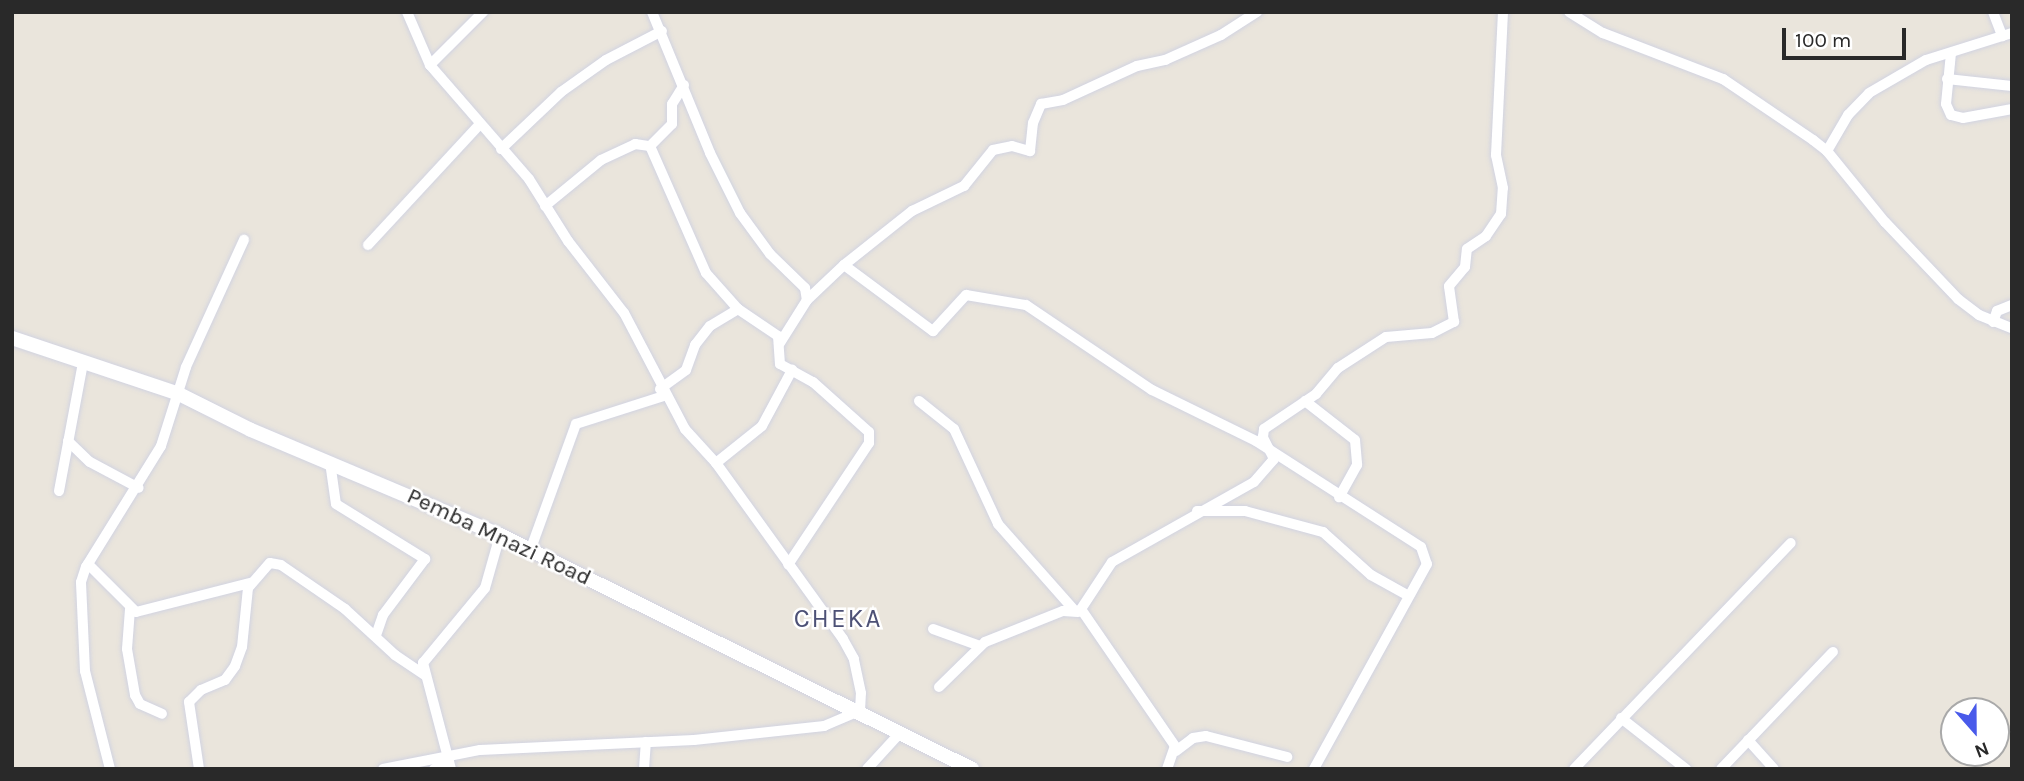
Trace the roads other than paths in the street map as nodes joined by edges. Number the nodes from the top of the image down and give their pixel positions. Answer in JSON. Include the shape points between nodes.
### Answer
{"nodes":[{"id":1,"x":407,"y":12,"type":"edge"},
{"id":2,"x":483,"y":12,"type":"edge"},
{"id":3,"x":652,"y":12,"type":"edge"},
{"id":4,"x":1257,"y":12,"type":"edge"},
{"id":5,"x":1503,"y":12,"type":"edge"},
{"id":6,"x":1569,"y":12,"type":"edge"},
{"id":7,"x":1993,"y":12,"type":"edge"},
{"id":8,"x":662,"y":31,"type":"junction"},
{"id":9,"x":2007,"y":34,"type":"edge"},
{"id":10,"x":1951,"y":53,"type":"junction"},
{"id":11,"x":430,"y":65,"type":"junction"},
{"id":12,"x":1947,"y":79,"type":"junction"},
{"id":13,"x":684,"y":85,"type":"junction"},
{"id":14,"x":2012,"y":86,"type":"edge"},
{"id":15,"x":2012,"y":109,"type":"edge"},
{"id":16,"x":480,"y":124,"type":"junction"},
{"id":17,"x":650,"y":146,"type":"junction"},
{"id":18,"x":501,"y":149,"type":"junction"},
{"id":19,"x":1827,"y":151,"type":"junction"},
{"id":20,"x":545,"y":206,"type":"junction"},
{"id":21,"x":244,"y":240,"type":"dead end"},
{"id":22,"x":368,"y":245,"type":"dead end"},
{"id":23,"x":844,"y":265,"type":"junction"},
{"id":24,"x":807,"y":300,"type":"junction"},
{"id":25,"x":2012,"y":305,"type":"edge"},
{"id":26,"x":738,"y":309,"type":"junction"},
{"id":27,"x":1993,"y":322,"type":"junction"},
{"id":28,"x":2012,"y":328,"type":"edge"},
{"id":29,"x":12,"y":338,"type":"edge"},
{"id":30,"x":779,"y":343,"type":"junction"},
{"id":31,"x":83,"y":363,"type":"junction"},
{"id":32,"x":792,"y":370,"type":"junction"},
{"id":33,"x":662,"y":392,"type":"junction"},
{"id":34,"x":178,"y":394,"type":"junction"},
{"id":35,"x":919,"y":401,"type":"dead end"},
{"id":36,"x":1306,"y":401,"type":"junction"},
{"id":37,"x":68,"y":442,"type":"junction"},
{"id":38,"x":1271,"y":450,"type":"junction"},
{"id":39,"x":330,"y":462,"type":"junction"},
{"id":40,"x":716,"y":463,"type":"junction"},
{"id":41,"x":139,"y":488,"type":"junction"},
{"id":42,"x":59,"y":491,"type":"dead end"},
{"id":43,"x":1339,"y":497,"type":"junction"},
{"id":44,"x":1197,"y":511,"type":"junction"},
{"id":45,"x":500,"y":535,"type":"junction"},
{"id":46,"x":1791,"y":543,"type":"dead end"},
{"id":47,"x":530,"y":551,"type":"junction"},
{"id":48,"x":88,"y":564,"type":"junction"},
{"id":49,"x":788,"y":565,"type":"junction"},
{"id":50,"x":250,"y":583,"type":"junction"},
{"id":51,"x":1409,"y":596,"type":"junction"},
{"id":52,"x":130,"y":609,"type":"junction"},
{"id":53,"x":1078,"y":612,"type":"junction"},
{"id":54,"x":933,"y":629,"type":"dead end"},
{"id":55,"x":376,"y":635,"type":"junction"},
{"id":56,"x":979,"y":646,"type":"junction"},
{"id":57,"x":1833,"y":652,"type":"dead end"},
{"id":58,"x":425,"y":675,"type":"junction"},
{"id":59,"x":939,"y":687,"type":"dead end"},
{"id":60,"x":860,"y":711,"type":"junction"},
{"id":61,"x":162,"y":714,"type":"dead end"},
{"id":62,"x":1621,"y":718,"type":"junction"},
{"id":63,"x":900,"y":733,"type":"junction"},
{"id":64,"x":1748,"y":740,"type":"junction"},
{"id":65,"x":646,"y":742,"type":"junction"},
{"id":66,"x":1176,"y":751,"type":"junction"},
{"id":67,"x":1287,"y":757,"type":"dead end"},
{"id":68,"x":450,"y":761,"type":"edge"},
{"id":69,"x":110,"y":769,"type":"edge"},
{"id":70,"x":199,"y":769,"type":"edge"},
{"id":71,"x":383,"y":769,"type":"edge"},
{"id":72,"x":434,"y":769,"type":"edge"},
{"id":73,"x":645,"y":769,"type":"edge"},
{"id":74,"x":867,"y":769,"type":"edge"},
{"id":75,"x":972,"y":769,"type":"edge"},
{"id":76,"x":1167,"y":769,"type":"edge"},
{"id":77,"x":1314,"y":769,"type":"edge"},
{"id":78,"x":1574,"y":769,"type":"edge"},
{"id":79,"x":1686,"y":769,"type":"edge"},
{"id":80,"x":1721,"y":769,"type":"edge"},
{"id":81,"x":1774,"y":769,"type":"edge"}],
"edges":[{"from":1,"to":11,"type":"street"},
{"from":2,"to":11,"type":"street"},
{"from":3,"to":8,"type":"street"},
{"from":4,"to":23,"type":"street","via":[[1221,35],[1165,60],[1137,66],[1063,100],[1041,104],[1030,151],[1012,146],[993,150],[964,186],[912,211]]},
{"from":5,"to":36,"type":"street","via":[[1496,155],[1503,188],[1501,214],[1486,236],[1467,249],[1465,267],[1450,282],[1454,322],[1432,333],[1379,340],[1338,368]]},
{"from":6,"to":19,"type":"street","via":[[1603,33],[1723,79]]},
{"from":7,"to":9,"type":"street"},
{"from":8,"to":13,"type":"street"},
{"from":8,"to":18,"type":"street","via":[[606,60],[561,92]]},
{"from":9,"to":10,"type":"street"},
{"from":10,"to":12,"type":"street"},
{"from":10,"to":19,"type":"street","via":[[1918,63],[1863,97]]},
{"from":11,"to":16,"type":"street"},
{"from":12,"to":14,"type":"street"},
{"from":12,"to":15,"type":"street","via":[[1946,104],[1951,115],[1963,118]]},
{"from":13,"to":17,"type":"street","via":[[672,104],[672,124]]},
{"from":13,"to":24,"type":"street","via":[[709,153],[740,213],[770,254],[802,284]]},
{"from":16,"to":18,"type":"street"},
{"from":16,"to":22,"type":"street"},
{"from":17,"to":20,"type":"street","via":[[635,144],[601,160]]},
{"from":17,"to":26,"type":"street","via":[[706,273]]},
{"from":18,"to":20,"type":"street","via":[[529,179]]},
{"from":19,"to":27,"type":"street","via":[[1885,222],[1958,299]]},
{"from":20,"to":33,"type":"street","via":[[625,313]]},
{"from":21,"to":34,"type":"street","via":[[198,337]]},
{"from":23,"to":24,"type":"street"},
{"from":23,"to":38,"type":"street","via":[[933,331],[966,295],[1026,305],[1152,390]]},
{"from":24,"to":30,"type":"street"},
{"from":25,"to":27,"type":"street","via":[[1997,311]]},
{"from":26,"to":30,"type":"street","via":[[773,330]]},
{"from":26,"to":33,"type":"street","via":[[710,326],[695,345],[686,370]]},
{"from":27,"to":28,"type":"street"},
{"from":29,"to":31,"type":"main road","name":"Pemba Mnazi Road"},
{"from":30,"to":32,"type":"street","via":[[780,363]]},
{"from":31,"to":34,"type":"main road","name":"Pemba Mnazi Road"},
{"from":31,"to":37,"type":"street"},
{"from":32,"to":40,"type":"street","via":[[762,426]]},
{"from":32,"to":49,"type":"street","via":[[813,382],[870,437]]},
{"from":33,"to":40,"type":"street","via":[[691,438]]},
{"from":33,"to":47,"type":"street","via":[[576,424]]},
{"from":34,"to":39,"type":"main road","name":"Pemba Mnazi Road"},
{"from":34,"to":41,"type":"street","via":[[161,446]]},
{"from":35,"to":53,"type":"street","via":[[954,429],[998,524]]},
{"from":36,"to":38,"type":"street","via":[[1263,432]]},
{"from":36,"to":43,"type":"street","via":[[1355,440],[1356,465]]},
{"from":37,"to":41,"type":"street","via":[[90,461]]},
{"from":37,"to":42,"type":"street"},
{"from":38,"to":43,"type":"street"},
{"from":38,"to":44,"type":"street","via":[[1273,462],[1254,482]]},
{"from":39,"to":45,"type":"main road","name":"Pemba Mnazi Road"},
{"from":39,"to":55,"type":"street","via":[[336,504],[425,559],[379,620]]},
{"from":40,"to":49,"type":"street"},
{"from":41,"to":48,"type":"street"},
{"from":43,"to":51,"type":"street","via":[[1426,554],[1427,564]]},
{"from":44,"to":51,"type":"street","via":[[1245,511],[1323,532],[1371,575]]},
{"from":44,"to":53,"type":"street","via":[[1112,562]]},
{"from":45,"to":47,"type":"main road","name":"Pemba Mnazi Road"},
{"from":45,"to":58,"type":"street","via":[[485,588],[425,659]]},
{"from":46,"to":62,"type":"street"},
{"from":47,"to":60,"type":"main road","name":"Pemba Mnazi Road"},
{"from":48,"to":52,"type":"street"},
{"from":48,"to":69,"type":"street","via":[[81,582],[80,640]]},
{"from":49,"to":60,"type":"street","via":[[851,650]]},
{"from":50,"to":52,"type":"street","via":[[177,600],[162,609]]},
{"from":50,"to":55,"type":"street","via":[[270,563],[281,565]]},
{"from":50,"to":70,"type":"street","via":[[242,647],[235,666],[225,680],[201,690],[189,702]]},
{"from":51,"to":77,"type":"street"},
{"from":52,"to":61,"type":"street","via":[[127,649],[135,695],[140,704]]},
{"from":53,"to":56,"type":"street"},
{"from":53,"to":66,"type":"street","via":[[1133,680]]},
{"from":54,"to":56,"type":"street"},
{"from":55,"to":58,"type":"street"},
{"from":56,"to":59,"type":"street"},
{"from":57,"to":64,"type":"street"},
{"from":58,"to":68,"type":"street"},
{"from":60,"to":63,"type":"main road","name":"Pemba Mnazi Road"},
{"from":60,"to":65,"type":"street","via":[[824,726]]},
{"from":62,"to":78,"type":"street"},
{"from":62,"to":79,"type":"street"},
{"from":63,"to":74,"type":"street"},
{"from":63,"to":75,"type":"main road","name":"Pemba Mnazi Road"},
{"from":64,"to":80,"type":"street"},
{"from":64,"to":81,"type":"street"},
{"from":65,"to":68,"type":"street"},
{"from":65,"to":73,"type":"street"},
{"from":66,"to":67,"type":"street","via":[[1193,738],[1206,736]]},
{"from":66,"to":76,"type":"street"},
{"from":68,"to":71,"type":"street"},
{"from":68,"to":72,"type":"street"}]}
